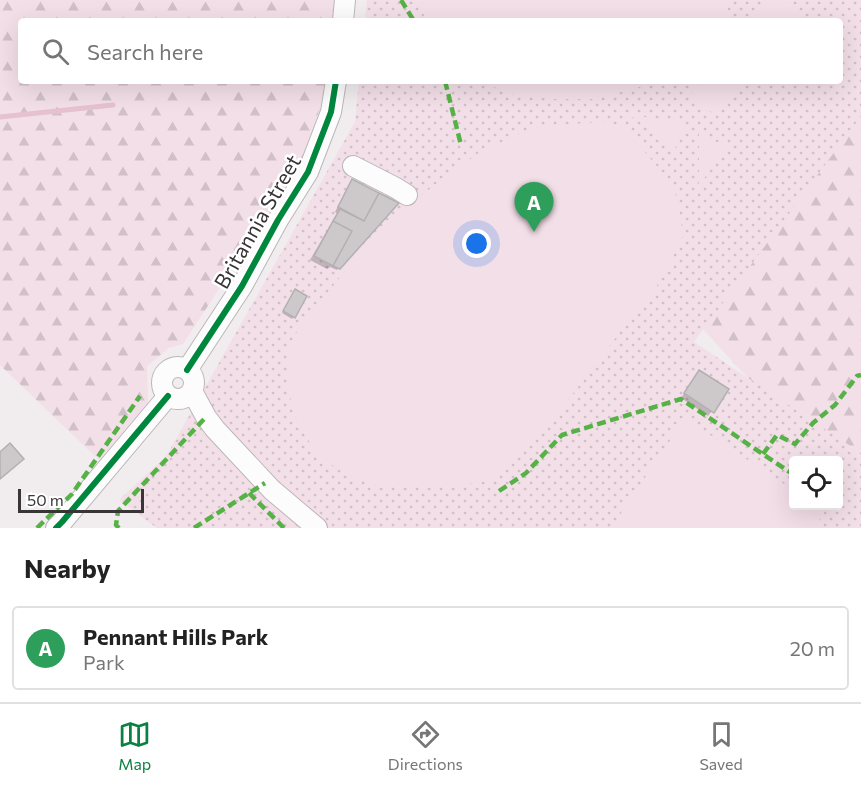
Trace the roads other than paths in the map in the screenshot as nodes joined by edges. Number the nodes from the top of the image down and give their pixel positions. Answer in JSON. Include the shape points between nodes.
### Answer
{"nodes":[{"id":1,"x":345,"y":0,"type":"edge"},
{"id":2,"x":343,"y":18,"type":"edge"},
{"id":3,"x":336,"y":84,"type":"edge"},
{"id":4,"x":353,"y":166,"type":"dead end"},
{"id":5,"x":407,"y":195,"type":"dead end"},
{"id":6,"x":187,"y":370,"type":"junction"},
{"id":7,"x":192,"y":391,"type":"junction"},
{"id":8,"x":168,"y":396,"type":"junction"},
{"id":9,"x":56,"y":528,"type":"edge"},
{"id":10,"x":317,"y":528,"type":"edge"}],
"edges":[{"from":1,"to":2,"type":"street"},
{"from":3,"to":6,"type":"street","name":"Britannia Street","via":[[331,112],[308,172],[242,286]]},
{"from":4,"to":5,"type":"street"},
{"from":6,"to":7,"type":"street","via":[[194,380]]},
{"from":6,"to":8,"type":"street","via":[[175,368],[162,378]]},
{"from":7,"to":8,"type":"street","via":[[184,399]]},
{"from":7,"to":10,"type":"street","via":[[214,429],[272,490]]},
{"from":8,"to":9,"type":"street"}]}
